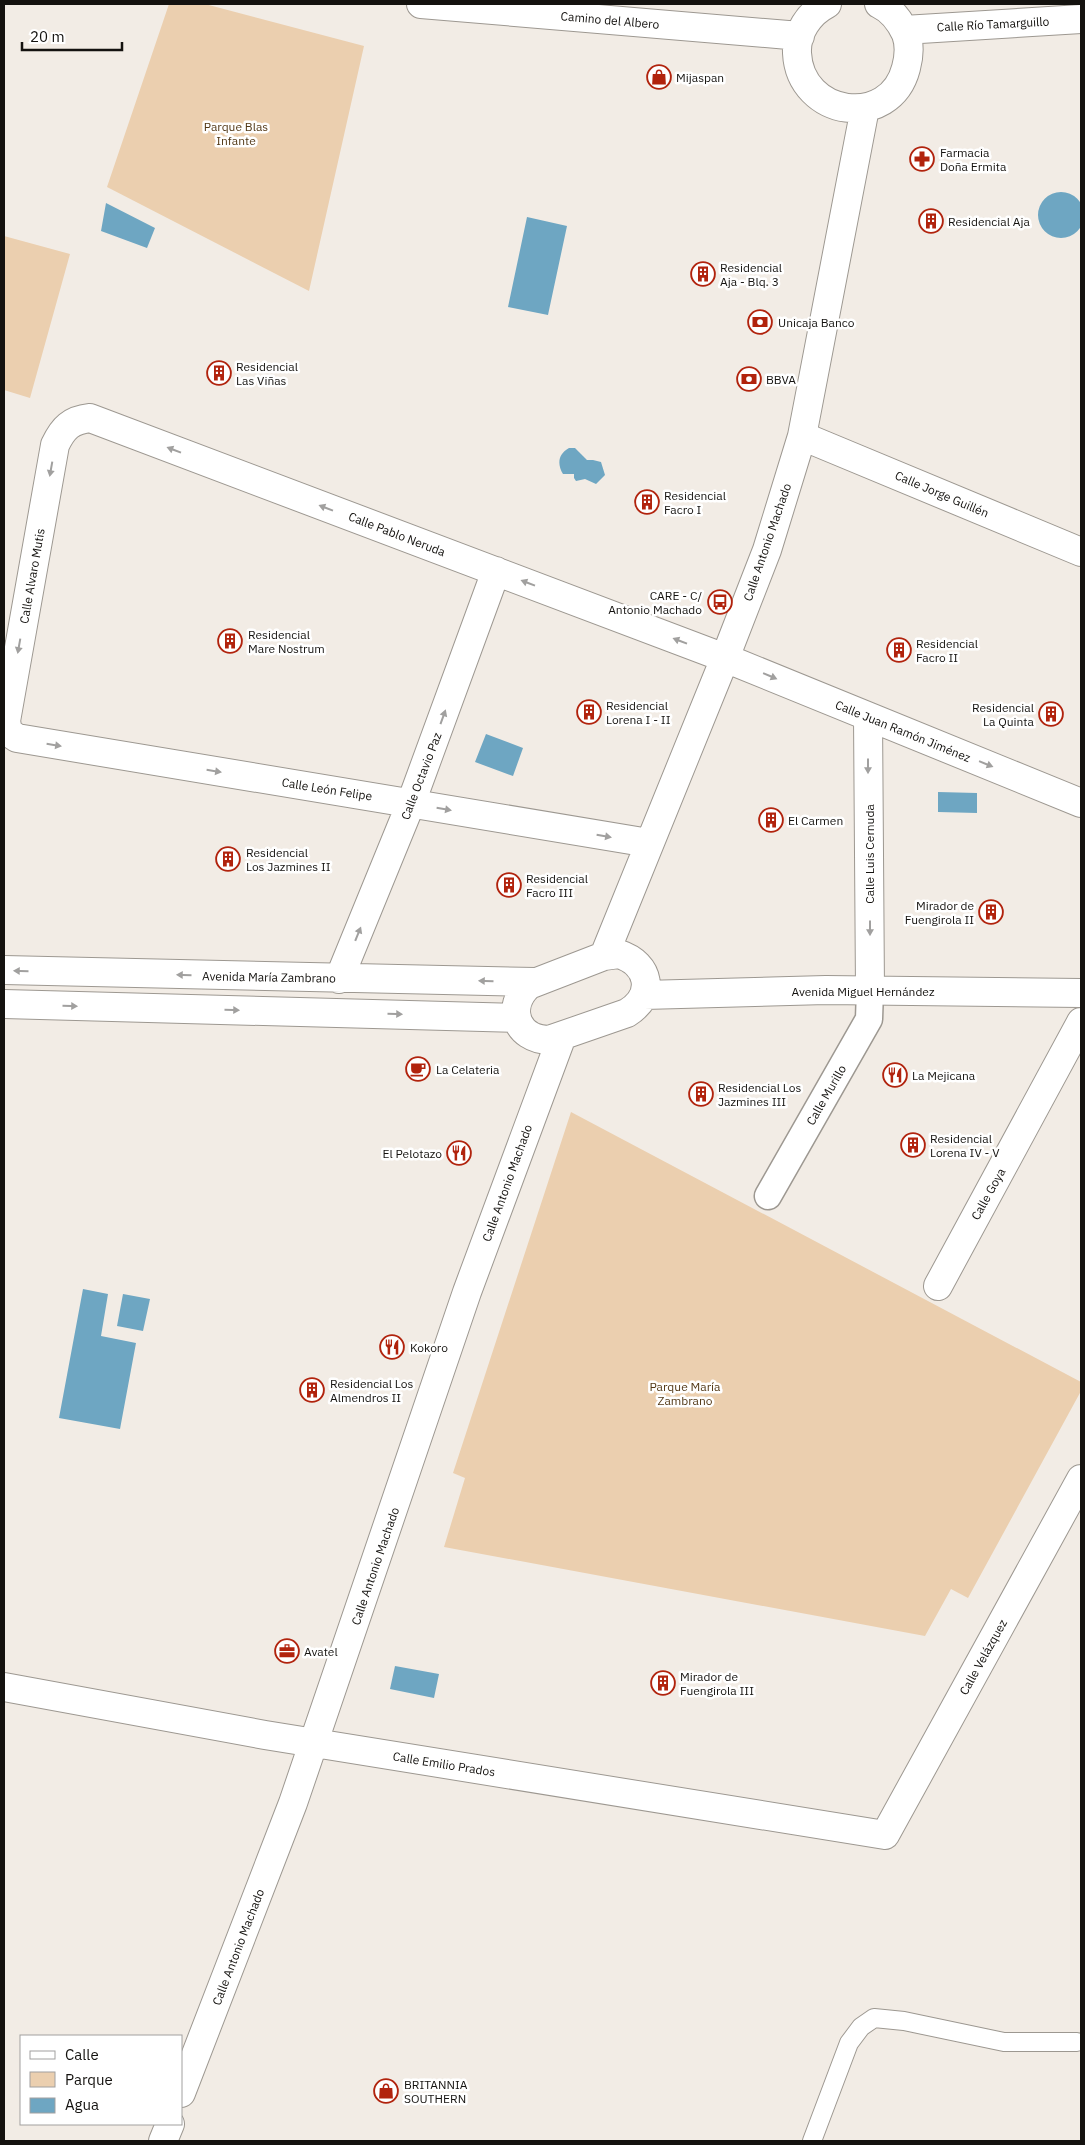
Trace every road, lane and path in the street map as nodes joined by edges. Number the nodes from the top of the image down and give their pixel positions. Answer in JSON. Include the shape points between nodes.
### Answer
{"nodes":[{"id":1,"x":421,"y":4,"type":"edge"},
{"id":2,"x":826,"y":4,"type":"edge"},
{"id":3,"x":885,"y":5,"type":"edge"},
{"id":4,"x":1081,"y":19,"type":"edge"},
{"id":5,"x":904,"y":30,"type":"junction"},
{"id":6,"x":800,"y":36,"type":"junction"},
{"id":7,"x":865,"y":108,"type":"junction"},
{"id":8,"x":68,"y":425,"type":"joint"},
{"id":9,"x":802,"y":436,"type":"junction"},
{"id":10,"x":1081,"y":552,"type":"edge"},
{"id":11,"x":496,"y":571,"type":"junction"},
{"id":12,"x":725,"y":658,"type":"junction"},
{"id":13,"x":868,"y":717,"type":"junction"},
{"id":14,"x":8,"y":732,"type":"joint"},
{"id":15,"x":411,"y":803,"type":"junction"},
{"id":16,"x":1081,"y":803,"type":"edge"},
{"id":17,"x":649,"y":843,"type":"junction"},
{"id":18,"x":604,"y":956,"type":"junction"},
{"id":19,"x":4,"y":970,"type":"edge"},
{"id":20,"x":339,"y":979,"type":"junction"},
{"id":21,"x":535,"y":982,"type":"junction"},
{"id":22,"x":870,"y":990,"type":"junction"},
{"id":23,"x":1081,"y":993,"type":"edge"},
{"id":24,"x":644,"y":994,"type":"junction"},
{"id":25,"x":4,"y":1004,"type":"edge"},
{"id":26,"x":517,"y":1018,"type":"junction"},
{"id":27,"x":1081,"y":1022,"type":"edge"},
{"id":28,"x":562,"y":1036,"type":"junction"},
{"id":29,"x":768,"y":1196,"type":"dead end"},
{"id":30,"x":938,"y":1286,"type":"dead end"},
{"id":31,"x":1081,"y":1479,"type":"edge"},
{"id":32,"x":4,"y":1687,"type":"edge"},
{"id":33,"x":314,"y":1744,"type":"junction"},
{"id":34,"x":885,"y":1835,"type":"joint"},
{"id":35,"x":1077,"y":2042,"type":"dead end"},
{"id":36,"x":182,"y":2090,"type":"edge"},
{"id":37,"x":170,"y":2125,"type":"edge"},
{"id":38,"x":163,"y":2141,"type":"edge"},
{"id":39,"x":812,"y":2141,"type":"edge"}],
"edges":[{"from":1,"to":6,"type":"street","name":"Camino del Albero"},
{"from":2,"to":6,"type":"street","via":[[807,20]]},
{"from":3,"to":5,"type":"street"},
{"from":4,"to":5,"type":"street","name":"Calle Río Tamarguillo"},
{"from":5,"to":7,"type":"street","via":[[909,58],[904,75],[895,90]]},
{"from":6,"to":7,"type":"street","via":[[797,52],[806,84],[832,105]]},
{"from":7,"to":9,"type":"street","name":"Calle Antonio Machado"},
{"from":11,"to":8,"type":"street","name":"Calle Pablo Neruda","one_way":true,"via":[[90,418],[78,419]]},
{"from":8,"to":14,"type":"street","name":"Calle Alvaro Mutis","one_way":true,"via":[[55,445],[6,721]]},
{"from":9,"to":10,"type":"street","name":"Calle Jorge Guillén"},
{"from":9,"to":12,"type":"street","name":"Calle Antonio Machado","via":[[767,550]]},
{"from":12,"to":11,"type":"street","name":"Calle Pablo Neruda","one_way":true},
{"from":15,"to":11,"type":"street","name":"Calle Octavio Paz","one_way":true},
{"from":12,"to":13,"type":"street","name":"Calle Juan Ramón Jiménez","one_way":true},
{"from":12,"to":17,"type":"street","name":"Calle Antonio Machado"},
{"from":13,"to":16,"type":"street","name":"Calle Juan Ramón Jiménez","one_way":true},
{"from":13,"to":22,"type":"street","name":"Calle Luis Cernuda","one_way":true},
{"from":14,"to":15,"type":"street","name":"Calle León Felipe","one_way":true,"via":[[17,738]]},
{"from":15,"to":17,"type":"street","name":"Calle León Felipe","one_way":true},
{"from":20,"to":15,"type":"street","name":"Calle Octavio Paz","one_way":true},
{"from":17,"to":18,"type":"street","name":"Calle Antonio Machado"},
{"from":18,"to":21,"type":"street"},
{"from":18,"to":24,"type":"street","via":[[619,954],[637,964],[646,981]]},
{"from":20,"to":19,"type":"street","name":"Avenida María Zambrano","one_way":true},
{"from":21,"to":20,"type":"street","name":"Avenida María Zambrano","one_way":true},
{"from":21,"to":26,"type":"street","via":[[521,992],[517,1001]]},
{"from":22,"to":23,"type":"street","name":"Avenida Miguel Hernández"},
{"from":22,"to":24,"type":"street","name":"Avenida Miguel Hernández"},
{"from":22,"to":29,"type":"street","name":"Calle Murillo","via":[[869,1019]]},
{"from":24,"to":28,"type":"street","via":[[636,1008]]},
{"from":25,"to":26,"type":"street","one_way":true},
{"from":26,"to":28,"type":"street","via":[[523,1030],[540,1040]]},
{"from":27,"to":30,"type":"street","name":"Calle Goya"},
{"from":28,"to":33,"type":"street","name":"Calle Antonio Machado","via":[[467,1292]]},
{"from":31,"to":34,"type":"street","name":"Calle Velázquez"},
{"from":32,"to":33,"type":"street","name":"Calle Emilio Prados"},
{"from":33,"to":34,"type":"street","name":"Calle Emilio Prados"},
{"from":33,"to":36,"type":"street","name":"Calle Antonio Machado"},
{"from":35,"to":39,"type":"lane","via":[[1004,2042],[874,2018],[849,2043]]},
{"from":37,"to":38,"type":"street"}]}
